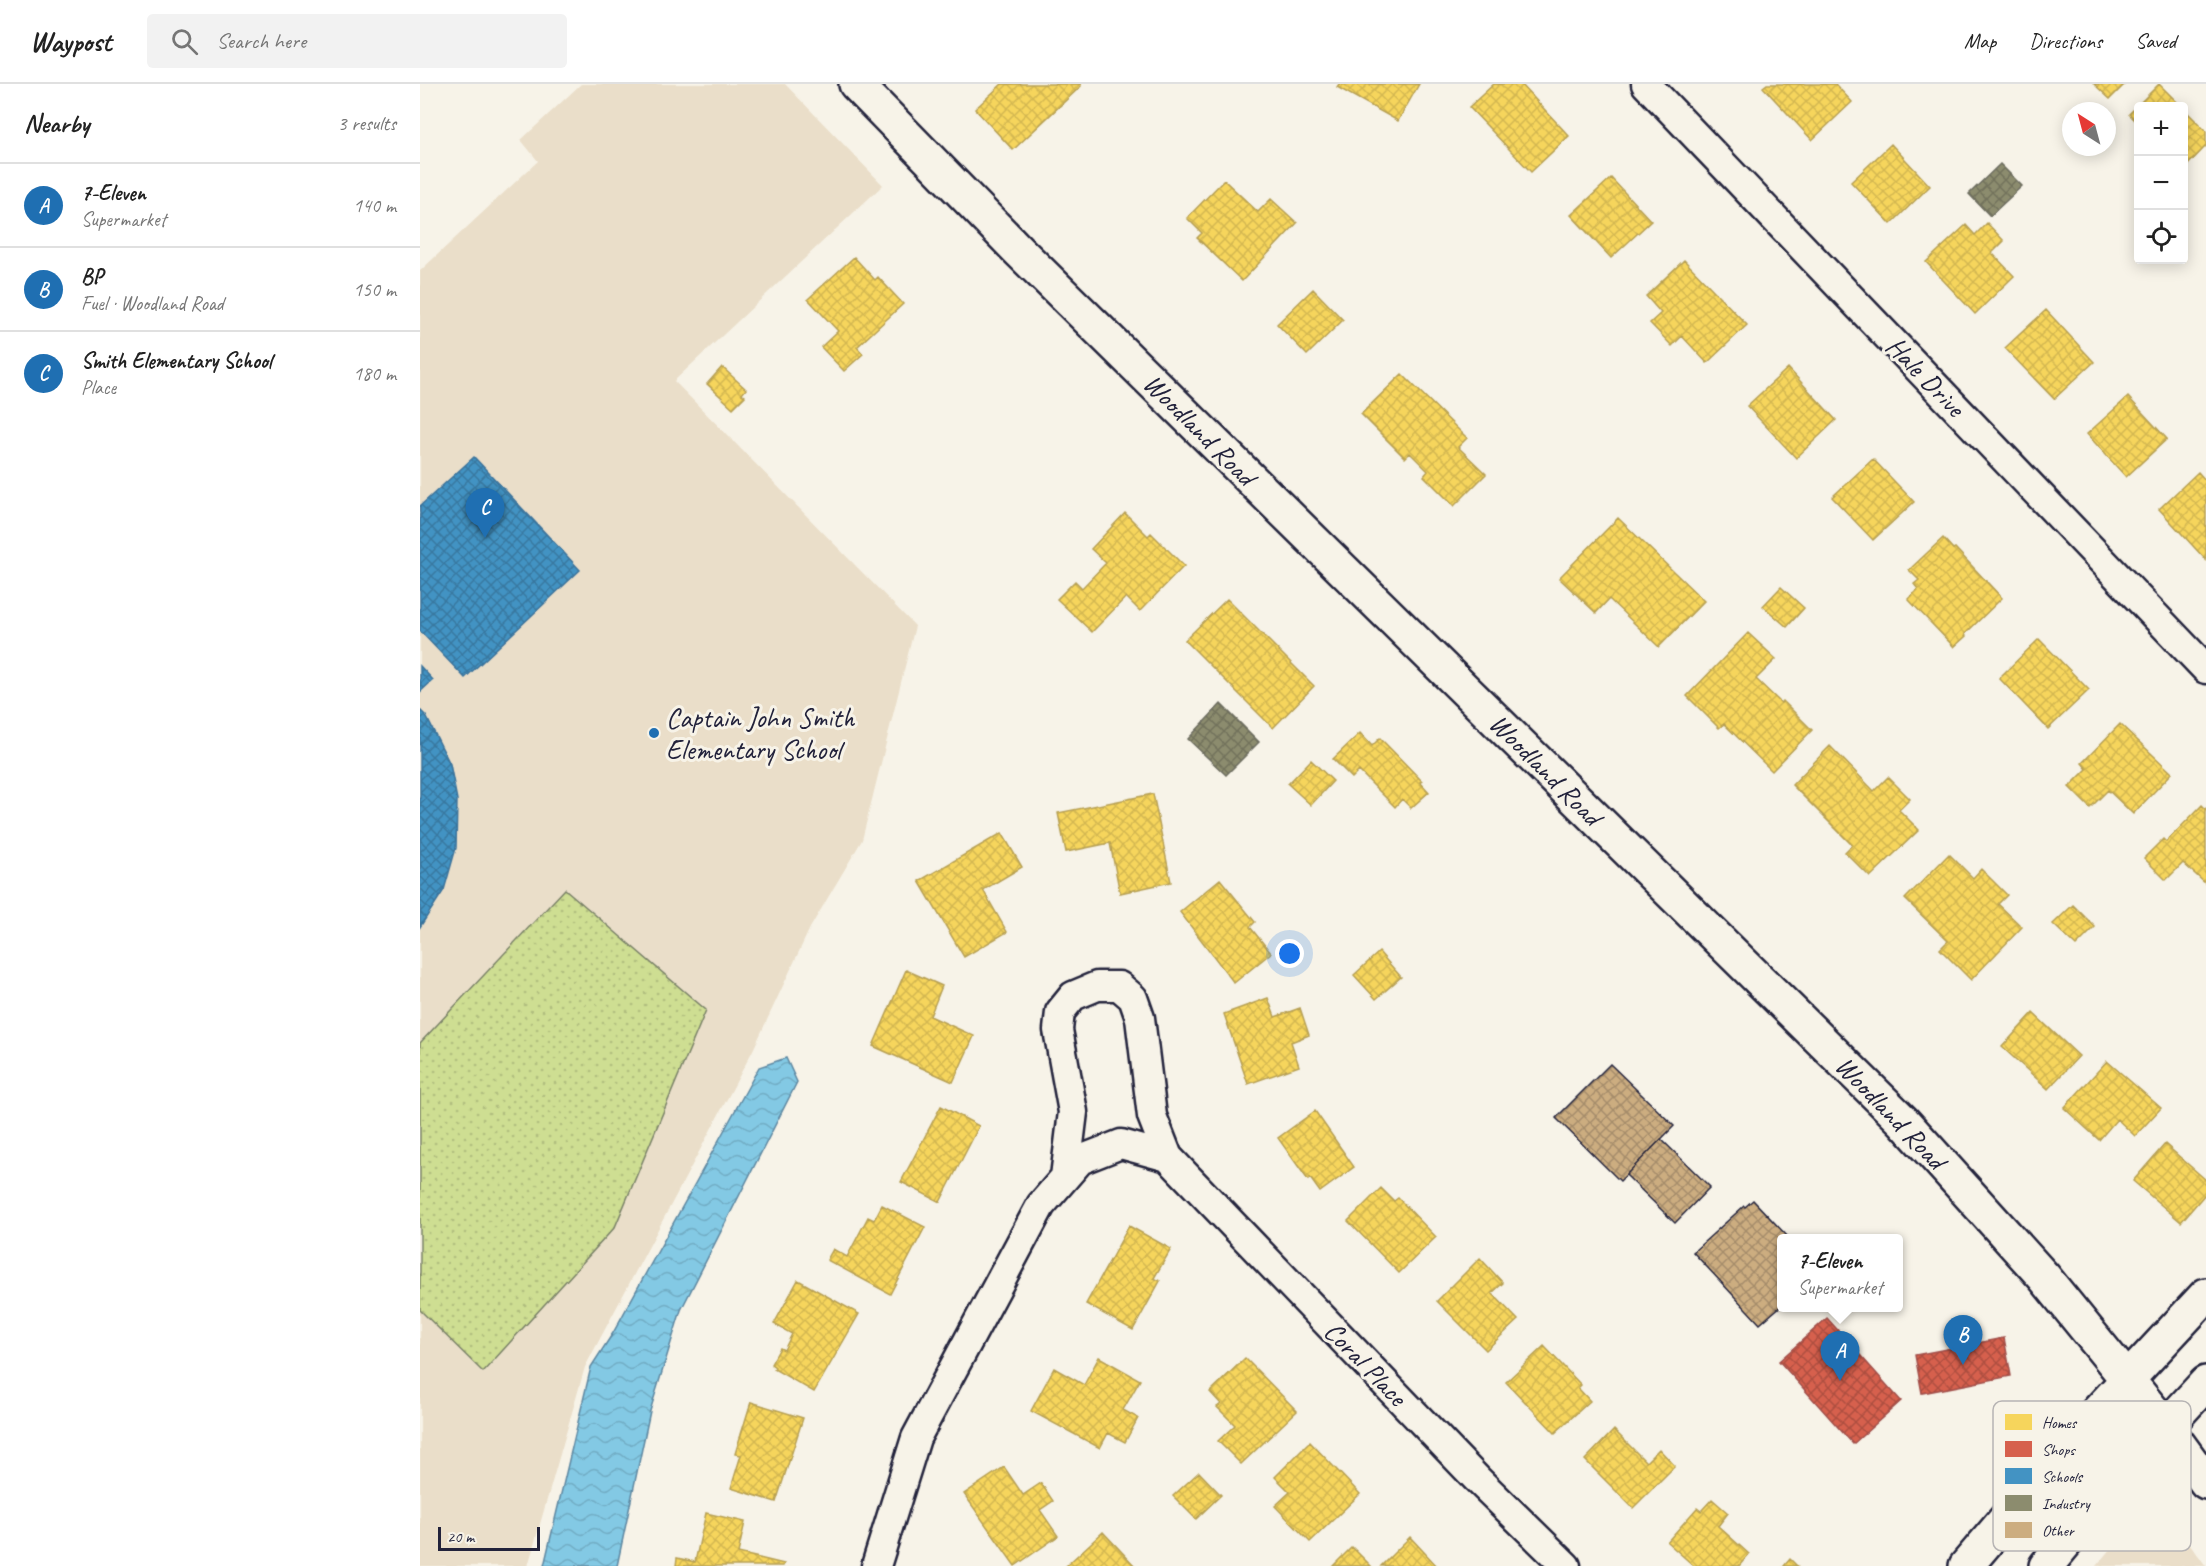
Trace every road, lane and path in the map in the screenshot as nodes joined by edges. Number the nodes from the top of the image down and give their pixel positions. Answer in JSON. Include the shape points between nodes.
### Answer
{"nodes":[{"id":1,"x":1646,"y":84,"type":"edge"},
{"id":2,"x":868,"y":88,"type":"edge"},
{"id":3,"x":2206,"y":669,"type":"edge"},
{"id":4,"x":1168,"y":1157,"type":"junction"},
{"id":5,"x":1065,"y":1177,"type":"junction"},
{"id":6,"x":2206,"y":1295,"type":"edge"},
{"id":7,"x":2128,"y":1379,"type":"junction"},
{"id":8,"x":2206,"y":1383,"type":"edge"},
{"id":9,"x":2108,"y":1401,"type":"edge"},
{"id":10,"x":2145,"y":1401,"type":"edge"},
{"id":11,"x":2190,"y":1401,"type":"edge"},
{"id":12,"x":2191,"y":1461,"type":"edge"},
{"id":13,"x":2206,"y":1482,"type":"edge"},
{"id":14,"x":1993,"y":1534,"type":"edge"},
{"id":15,"x":2059,"y":1551,"type":"edge"},
{"id":16,"x":881,"y":1563,"type":"edge"},
{"id":17,"x":1566,"y":1566,"type":"edge"},
{"id":18,"x":1966,"y":1566,"type":"edge"},
{"id":19,"x":2046,"y":1566,"type":"edge"}],
"edges":[{"from":1,"to":3,"type":"street","name":"Hale Drive"},
{"from":2,"to":7,"type":"main road","name":"Woodland Road","via":[[1027,259],[1903,1121],[2044,1277]]},
{"from":4,"to":5,"type":"street","via":[[1121,1144],[1080,1160]]},
{"from":4,"to":5,"type":"street","name":"Coral Place","via":[[1152,1116],[1140,1018],[1133,998],[1119,986],[1097,986],[1073,996],[1060,1012],[1058,1030],[1073,1112]]},
{"from":4,"to":17,"type":"street","name":"Coral Place","via":[[1477,1479]]},
{"from":5,"to":16,"type":"street","via":[[1041,1205],[916,1438]]},
{"from":6,"to":7,"type":"main road"},
{"from":7,"to":9,"type":"main road"},
{"from":7,"to":10,"type":"main road","name":"Woodland Road"},
{"from":8,"to":11,"type":"main road"},
{"from":12,"to":13,"type":"main road","name":"Woodland Road"},
{"from":14,"to":18,"type":"main road"},
{"from":15,"to":19,"type":"main road"}]}
